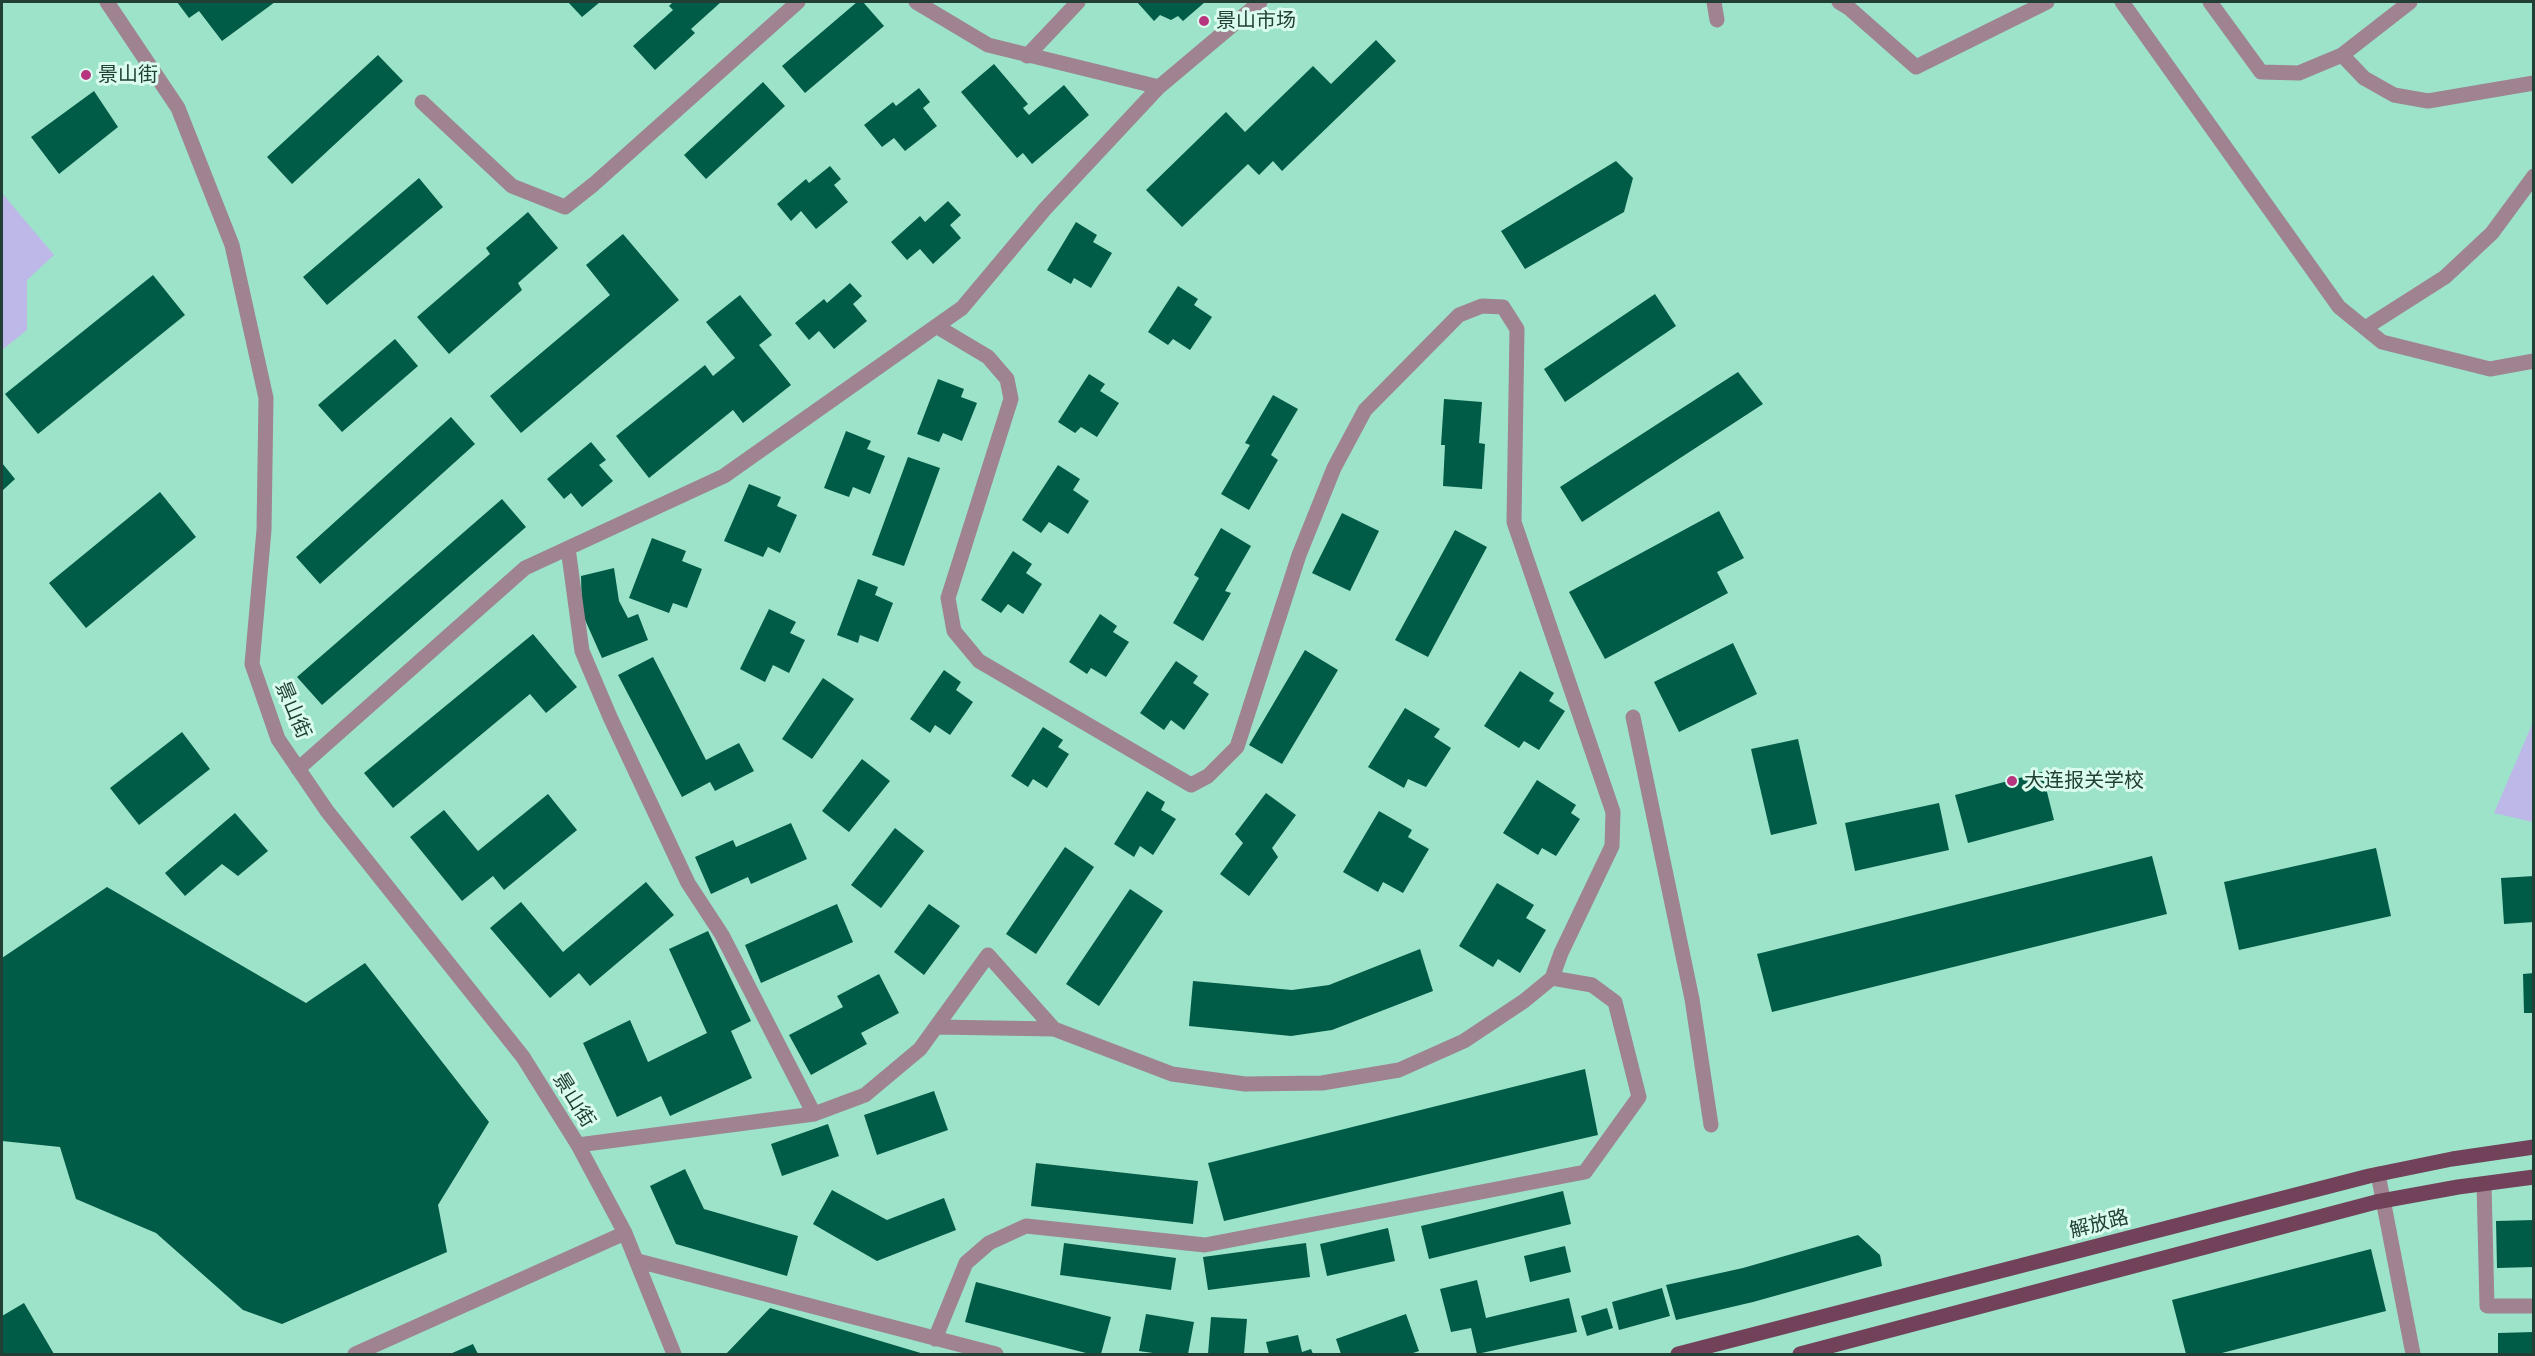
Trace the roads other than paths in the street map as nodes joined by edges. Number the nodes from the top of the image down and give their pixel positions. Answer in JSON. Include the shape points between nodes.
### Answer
{"nodes":[{"id":1,"x":107,"y":2,"type":"edge"},
{"id":2,"x":798,"y":2,"type":"edge"},
{"id":3,"x":916,"y":2,"type":"edge"},
{"id":4,"x":1078,"y":2,"type":"edge"},
{"id":5,"x":1260,"y":2,"type":"edge"},
{"id":6,"x":1714,"y":2,"type":"edge"},
{"id":7,"x":2047,"y":2,"type":"edge"},
{"id":8,"x":2122,"y":2,"type":"edge"},
{"id":9,"x":2210,"y":2,"type":"edge"},
{"id":10,"x":2410,"y":2,"type":"edge"},
{"id":11,"x":1848,"y":4,"type":"edge"},
{"id":12,"x":1717,"y":20,"type":"dead end"},
{"id":13,"x":2342,"y":55,"type":"junction"},
{"id":14,"x":1027,"y":56,"type":"junction"},
{"id":15,"x":2534,"y":83,"type":"edge"},
{"id":16,"x":1159,"y":87,"type":"junction"},
{"id":17,"x":422,"y":102,"type":"dead end"},
{"id":18,"x":2534,"y":176,"type":"edge"},
{"id":19,"x":936,"y":326,"type":"junction"},
{"id":20,"x":2365,"y":328,"type":"junction"},
{"id":21,"x":2534,"y":362,"type":"edge"},
{"id":22,"x":568,"y":548,"type":"junction"},
{"id":23,"x":1633,"y":717,"type":"dead end"},
{"id":24,"x":298,"y":769,"type":"junction"},
{"id":25,"x":1552,"y":978,"type":"junction"},
{"id":26,"x":936,"y":1027,"type":"junction"},
{"id":27,"x":1054,"y":1029,"type":"junction"},
{"id":28,"x":814,"y":1114,"type":"junction"},
{"id":29,"x":1711,"y":1125,"type":"dead end"},
{"id":30,"x":578,"y":1145,"type":"junction"},
{"id":31,"x":2534,"y":1147,"type":"edge"},
{"id":32,"x":2378,"y":1174,"type":"junction"},
{"id":33,"x":2534,"y":1177,"type":"edge"},
{"id":34,"x":2484,"y":1184,"type":"junction"},
{"id":35,"x":2383,"y":1201,"type":"junction"},
{"id":36,"x":624,"y":1233,"type":"junction"},
{"id":37,"x":638,"y":1261,"type":"junction"},
{"id":38,"x":2534,"y":1306,"type":"edge"},
{"id":39,"x":935,"y":1339,"type":"junction"},
{"id":40,"x":355,"y":1354,"type":"edge"},
{"id":41,"x":674,"y":1354,"type":"edge"},
{"id":42,"x":996,"y":1354,"type":"edge"},
{"id":43,"x":1678,"y":1354,"type":"edge"},
{"id":44,"x":1800,"y":1354,"type":"edge"},
{"id":45,"x":2413,"y":1354,"type":"edge"}],
"edges":[{"from":1,"to":24,"type":"street","name":"景山街","via":[[178,108],[232,245],[266,398],[264,530],[252,664],[278,740]]},
{"from":2,"to":17,"type":"street","via":[[565,207],[512,186]]},
{"from":3,"to":14,"type":"street","via":[[988,45]]},
{"from":4,"to":14,"type":"street"},
{"from":5,"to":16,"type":"street"},
{"from":6,"to":12,"type":"street"},
{"from":7,"to":11,"type":"street","via":[[1916,67]]},
{"from":8,"to":20,"type":"street","via":[[2339,307]]},
{"from":9,"to":13,"type":"street","via":[[2261,72],[2299,73]]},
{"from":10,"to":13,"type":"street"},
{"from":13,"to":15,"type":"street","via":[[2364,78],[2394,95],[2428,101]]},
{"from":14,"to":16,"type":"street"},
{"from":16,"to":19,"type":"street","via":[[1045,209],[962,308]]},
{"from":18,"to":20,"type":"street","via":[[2492,233],[2445,277]]},
{"from":19,"to":22,"type":"street","via":[[724,476]]},
{"from":19,"to":25,"type":"street","via":[[988,357],[1007,379],[1011,399],[948,598],[954,631],[979,661],[1191,785],[1208,776],[1237,747],[1299,555],[1334,468],[1365,410],[1459,315],[1482,306],[1503,308],[1517,328],[1514,522],[1613,812],[1612,846]]},
{"from":20,"to":21,"type":"street","via":[[2382,342],[2490,369]]},
{"from":22,"to":24,"type":"street","via":[[525,568]]},
{"from":22,"to":28,"type":"street","via":[[582,651],[610,717],[688,883],[722,935]]},
{"from":23,"to":29,"type":"street","via":[[1692,999]]},
{"from":24,"to":30,"type":"street","name":"景山街","via":[[523,1058]]},
{"from":25,"to":27,"type":"street","via":[[1464,1041],[1399,1070],[1322,1083],[1245,1084],[1172,1074]]},
{"from":25,"to":39,"type":"street","via":[[1592,985],[1615,1002],[1639,1097],[1585,1173],[1205,1245],[1026,1226],[989,1243],[966,1263]]},
{"from":26,"to":27,"type":"street"},
{"from":26,"to":27,"type":"street","via":[[988,955]]},
{"from":26,"to":28,"type":"street","via":[[920,1049],[866,1095]]},
{"from":28,"to":30,"type":"street"},
{"from":30,"to":36,"type":"street","name":"景山街"},
{"from":31,"to":32,"type":"main road","name":"解放路"},
{"from":32,"to":35,"type":"street"},
{"from":32,"to":43,"type":"main road","name":"解放路"},
{"from":33,"to":34,"type":"main road"},
{"from":34,"to":35,"type":"main road"},
{"from":34,"to":38,"type":"street","via":[[2487,1306]]},
{"from":35,"to":44,"type":"main road"},
{"from":35,"to":45,"type":"street"},
{"from":36,"to":37,"type":"street","name":"景山街"},
{"from":36,"to":40,"type":"street"},
{"from":37,"to":39,"type":"street"},
{"from":37,"to":41,"type":"street","name":"景山街"},
{"from":39,"to":42,"type":"street"}]}
